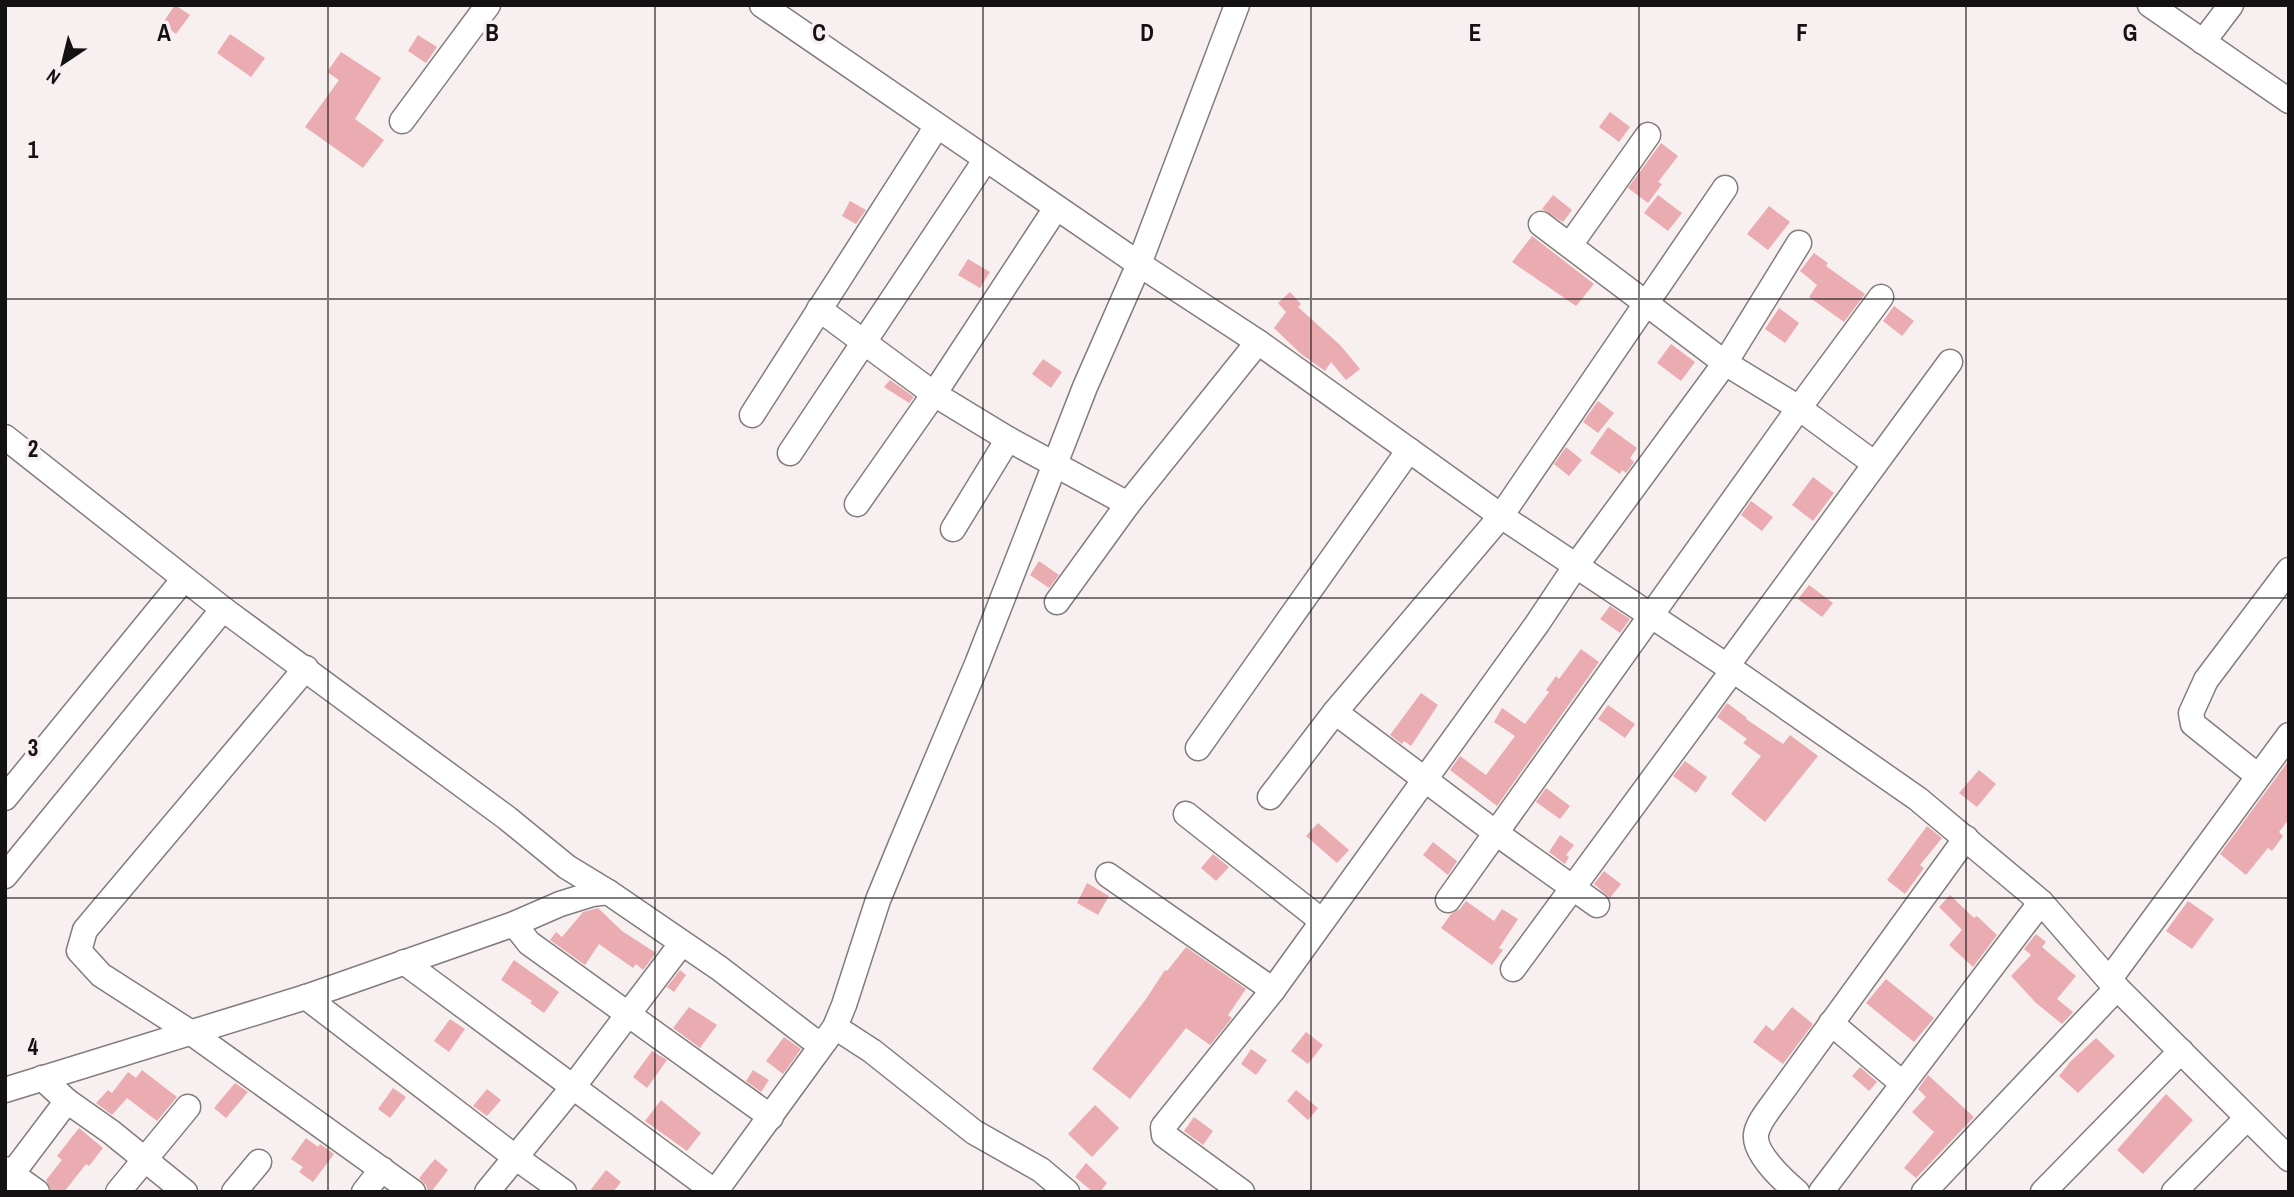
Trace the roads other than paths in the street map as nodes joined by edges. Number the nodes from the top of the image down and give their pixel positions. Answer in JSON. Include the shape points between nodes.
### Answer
{"nodes":[{"id":1,"x":488,"y":5,"type":"edge"},
{"id":2,"x":762,"y":5,"type":"edge"},
{"id":3,"x":1237,"y":5,"type":"edge"},
{"id":4,"x":2150,"y":5,"type":"edge"},
{"id":5,"x":2231,"y":5,"type":"edge"},
{"id":6,"x":2203,"y":43,"type":"junction"},
{"id":7,"x":2288,"y":98,"type":"edge"},
{"id":8,"x":402,"y":121,"type":"dead end"},
{"id":9,"x":937,"y":126,"type":"junction"},
{"id":10,"x":1648,"y":135,"type":"dead end"},
{"id":11,"x":986,"y":159,"type":"junction"},
{"id":12,"x":1725,"y":188,"type":"dead end"},
{"id":13,"x":1056,"y":208,"type":"junction"},
{"id":14,"x":1541,"y":224,"type":"dead end"},
{"id":15,"x":1799,"y":243,"type":"dead end"},
{"id":16,"x":1570,"y":246,"type":"junction"},
{"id":17,"x":1139,"y":264,"type":"junction"},
{"id":18,"x":1881,"y":297,"type":"dead end"},
{"id":19,"x":1645,"y":304,"type":"junction"},
{"id":20,"x":819,"y":309,"type":"junction"},
{"id":21,"x":863,"y":342,"type":"junction"},
{"id":22,"x":1258,"y":342,"type":"junction"},
{"id":23,"x":1950,"y":362,"type":"dead end"},
{"id":24,"x":1725,"y":363,"type":"junction"},
{"id":25,"x":934,"y":394,"type":"junction"},
{"id":26,"x":1799,"y":408,"type":"junction"},
{"id":27,"x":752,"y":415,"type":"dead end"},
{"id":28,"x":5,"y":437,"type":"edge"},
{"id":29,"x":1009,"y":439,"type":"junction"},
{"id":30,"x":1409,"y":450,"type":"junction"},
{"id":31,"x":790,"y":453,"type":"dead end"},
{"id":32,"x":1055,"y":464,"type":"junction"},
{"id":33,"x":1875,"y":464,"type":"junction"},
{"id":34,"x":857,"y":504,"type":"dead end"},
{"id":35,"x":1128,"y":504,"type":"junction"},
{"id":36,"x":1501,"y":516,"type":"junction"},
{"id":37,"x":953,"y":529,"type":"dead end"},
{"id":38,"x":1576,"y":567,"type":"junction"},
{"id":39,"x":2289,"y":570,"type":"edge"},
{"id":40,"x":184,"y":579,"type":"junction"},
{"id":41,"x":1057,"y":602,"type":"dead end"},
{"id":42,"x":223,"y":609,"type":"junction"},
{"id":43,"x":1651,"y":617,"type":"junction"},
{"id":44,"x":306,"y":668,"type":"junction"},
{"id":45,"x":1730,"y":668,"type":"junction"},
{"id":46,"x":1335,"y":712,"type":"junction"},
{"id":47,"x":2289,"y":735,"type":"edge"},
{"id":48,"x":1199,"y":748,"type":"dead end"},
{"id":49,"x":2258,"y":776,"type":"junction"},
{"id":50,"x":1425,"y":780,"type":"junction"},
{"id":51,"x":1270,"y":797,"type":"dead end"},
{"id":52,"x":5,"y":798,"type":"edge"},
{"id":53,"x":1186,"y":814,"type":"dead end"},
{"id":54,"x":1496,"y":833,"type":"junction"},
{"id":55,"x":1966,"y":838,"type":"junction"},
{"id":56,"x":1108,"y":875,"type":"dead end"},
{"id":57,"x":5,"y":876,"type":"edge"},
{"id":58,"x":1574,"y":888,"type":"junction"},
{"id":59,"x":608,"y":892,"type":"junction"},
{"id":60,"x":1448,"y":900,"type":"dead end"},
{"id":61,"x":2041,"y":902,"type":"junction"},
{"id":62,"x":1597,"y":905,"type":"dead end"},
{"id":63,"x":1322,"y":921,"type":"junction"},
{"id":64,"x":514,"y":924,"type":"junction"},
{"id":65,"x":682,"y":943,"type":"junction"},
{"id":66,"x":404,"y":962,"type":"junction"},
{"id":67,"x":1513,"y":969,"type":"dead end"},
{"id":68,"x":2113,"y":984,"type":"junction"},
{"id":69,"x":1273,"y":990,"type":"junction"},
{"id":70,"x":306,"y":997,"type":"junction"},
{"id":71,"x":627,"y":1014,"type":"junction"},
{"id":72,"x":1831,"y":1023,"type":"junction"},
{"id":73,"x":193,"y":1034,"type":"junction"},
{"id":74,"x":830,"y":1034,"type":"junction"},
{"id":75,"x":2182,"y":1051,"type":"junction"},
{"id":76,"x":42,"y":1078,"type":"junction"},
{"id":77,"x":1903,"y":1084,"type":"junction"},
{"id":78,"x":573,"y":1087,"type":"junction"},
{"id":79,"x":5,"y":1090,"type":"edge"},
{"id":80,"x":66,"y":1101,"type":"junction"},
{"id":81,"x":188,"y":1107,"type":"dead end"},
{"id":82,"x":771,"y":1117,"type":"junction"},
{"id":83,"x":2247,"y":1118,"type":"junction"},
{"id":84,"x":515,"y":1157,"type":"junction"},
{"id":85,"x":2289,"y":1159,"type":"edge"},
{"id":86,"x":144,"y":1160,"type":"junction"},
{"id":87,"x":259,"y":1162,"type":"dead end"},
{"id":88,"x":382,"y":1169,"type":"junction"},
{"id":89,"x":8,"y":1175,"type":"edge"},
{"id":90,"x":37,"y":1192,"type":"edge"},
{"id":91,"x":118,"y":1192,"type":"edge"},
{"id":92,"x":185,"y":1192,"type":"edge"},
{"id":93,"x":234,"y":1192,"type":"edge"},
{"id":94,"x":363,"y":1192,"type":"edge"},
{"id":95,"x":413,"y":1192,"type":"edge"},
{"id":96,"x":487,"y":1192,"type":"edge"},
{"id":97,"x":564,"y":1192,"type":"edge"},
{"id":98,"x":1067,"y":1192,"type":"edge"},
{"id":99,"x":1242,"y":1192,"type":"edge"},
{"id":100,"x":1797,"y":1192,"type":"edge"},
{"id":101,"x":1821,"y":1192,"type":"edge"},
{"id":102,"x":1924,"y":1192,"type":"edge"},
{"id":103,"x":2043,"y":1192,"type":"edge"},
{"id":104,"x":2174,"y":1192,"type":"edge"}],
"edges":[{"from":1,"to":8,"type":"street"},
{"from":2,"to":9,"type":"street"},
{"from":3,"to":17,"type":"street"},
{"from":4,"to":6,"type":"street"},
{"from":5,"to":6,"type":"street"},
{"from":6,"to":7,"type":"street"},
{"from":9,"to":11,"type":"street"},
{"from":9,"to":20,"type":"street"},
{"from":10,"to":16,"type":"street"},
{"from":11,"to":13,"type":"street"},
{"from":11,"to":21,"type":"street"},
{"from":12,"to":19,"type":"street"},
{"from":13,"to":17,"type":"street"},
{"from":13,"to":25,"type":"street"},
{"from":14,"to":16,"type":"street"},
{"from":15,"to":24,"type":"street"},
{"from":16,"to":19,"type":"street"},
{"from":17,"to":22,"type":"street"},
{"from":17,"to":32,"type":"street"},
{"from":18,"to":26,"type":"street"},
{"from":19,"to":24,"type":"street"},
{"from":19,"to":36,"type":"street"},
{"from":20,"to":21,"type":"street"},
{"from":20,"to":27,"type":"street"},
{"from":21,"to":25,"type":"street"},
{"from":21,"to":31,"type":"street"},
{"from":22,"to":30,"type":"street"},
{"from":22,"to":35,"type":"street"},
{"from":23,"to":33,"type":"street"},
{"from":24,"to":26,"type":"street"},
{"from":24,"to":38,"type":"street"},
{"from":25,"to":29,"type":"street"},
{"from":25,"to":34,"type":"street"},
{"from":26,"to":33,"type":"street"},
{"from":26,"to":43,"type":"street"},
{"from":28,"to":40,"type":"street"},
{"from":29,"to":32,"type":"street"},
{"from":29,"to":37,"type":"street"},
{"from":30,"to":36,"type":"street"},
{"from":30,"to":48,"type":"street"},
{"from":32,"to":35,"type":"street"},
{"from":32,"to":74,"type":"street","via":[[883,889]]},
{"from":33,"to":45,"type":"street"},
{"from":35,"to":41,"type":"street"},
{"from":36,"to":38,"type":"street"},
{"from":36,"to":46,"type":"street"},
{"from":38,"to":43,"type":"street"},
{"from":38,"to":50,"type":"street"},
{"from":39,"to":49,"type":"street","via":[[2206,680],[2191,713],[2193,724]]},
{"from":40,"to":42,"type":"street"},
{"from":40,"to":52,"type":"street"},
{"from":42,"to":44,"type":"street"},
{"from":42,"to":57,"type":"street"},
{"from":43,"to":45,"type":"street"},
{"from":43,"to":54,"type":"street"},
{"from":44,"to":59,"type":"street","via":[[567,867]]},
{"from":44,"to":73,"type":"street","via":[[85,930],[79,951],[101,975]]},
{"from":45,"to":55,"type":"street"},
{"from":45,"to":58,"type":"street"},
{"from":46,"to":50,"type":"street"},
{"from":46,"to":51,"type":"street"},
{"from":47,"to":49,"type":"street"},
{"from":49,"to":68,"type":"street"},
{"from":50,"to":54,"type":"street"},
{"from":50,"to":63,"type":"street"},
{"from":53,"to":63,"type":"street"},
{"from":54,"to":58,"type":"street"},
{"from":54,"to":60,"type":"street"},
{"from":55,"to":61,"type":"street"},
{"from":55,"to":72,"type":"street"},
{"from":56,"to":69,"type":"street"},
{"from":58,"to":62,"type":"street"},
{"from":58,"to":67,"type":"street"},
{"from":59,"to":64,"type":"street","via":[[559,904]]},
{"from":59,"to":65,"type":"street"},
{"from":61,"to":68,"type":"street"},
{"from":61,"to":77,"type":"street"},
{"from":63,"to":69,"type":"street"},
{"from":64,"to":66,"type":"street"},
{"from":64,"to":71,"type":"street","via":[[529,943]]},
{"from":65,"to":71,"type":"street"},
{"from":65,"to":74,"type":"street","via":[[813,1040]]},
{"from":66,"to":70,"type":"street"},
{"from":66,"to":78,"type":"street"},
{"from":68,"to":75,"type":"street"},
{"from":68,"to":102,"type":"street"},
{"from":69,"to":99,"type":"street","via":[[1163,1130]]},
{"from":70,"to":73,"type":"street"},
{"from":70,"to":84,"type":"street"},
{"from":71,"to":78,"type":"street"},
{"from":71,"to":82,"type":"street"},
{"from":72,"to":77,"type":"street"},
{"from":72,"to":100,"type":"street","via":[[1756,1134],[1763,1154]]},
{"from":73,"to":76,"type":"street"},
{"from":73,"to":88,"type":"street"},
{"from":74,"to":82,"type":"street"},
{"from":74,"to":98,"type":"street","via":[[872,1051],[974,1132],[1041,1170]]},
{"from":75,"to":83,"type":"street"},
{"from":75,"to":103,"type":"street"},
{"from":76,"to":79,"type":"street"},
{"from":76,"to":80,"type":"street"},
{"from":77,"to":101,"type":"street"},
{"from":78,"to":82,"type":"street","via":[[715,1192]]},
{"from":78,"to":84,"type":"street"},
{"from":80,"to":86,"type":"street"},
{"from":80,"to":89,"type":"street"},
{"from":81,"to":86,"type":"street"},
{"from":83,"to":85,"type":"street"},
{"from":83,"to":104,"type":"street"},
{"from":84,"to":96,"type":"street"},
{"from":84,"to":97,"type":"street"},
{"from":86,"to":91,"type":"street"},
{"from":86,"to":92,"type":"street"},
{"from":87,"to":93,"type":"street"},
{"from":88,"to":94,"type":"street"},
{"from":88,"to":95,"type":"street"},
{"from":89,"to":90,"type":"street"}]}
